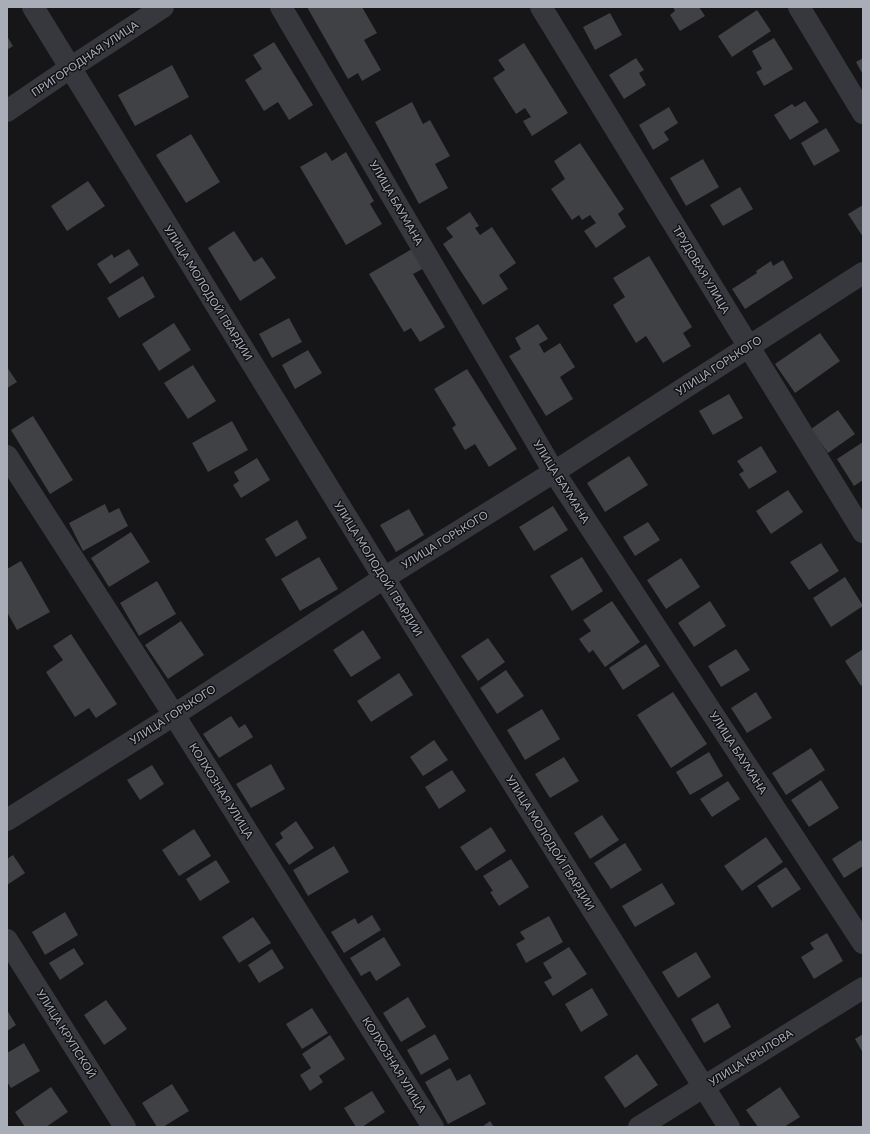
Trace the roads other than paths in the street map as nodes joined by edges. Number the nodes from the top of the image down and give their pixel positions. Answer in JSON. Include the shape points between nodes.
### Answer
{"nodes":[{"id":1,"x":33,"y":7,"type":"edge"},
{"id":2,"x":163,"y":7,"type":"edge"},
{"id":3,"x":281,"y":7,"type":"edge"},
{"id":4,"x":541,"y":7,"type":"edge"},
{"id":5,"x":799,"y":7,"type":"edge"},
{"id":6,"x":70,"y":68,"type":"junction"},
{"id":7,"x":7,"y":111,"type":"edge"},
{"id":8,"x":863,"y":112,"type":"edge"},
{"id":9,"x":863,"y":273,"type":"edge"},
{"id":10,"x":748,"y":347,"type":"junction"},
{"id":11,"x":7,"y":456,"type":"edge"},
{"id":12,"x":554,"y":472,"type":"junction"},
{"id":13,"x":863,"y":532,"type":"edge"},
{"id":14,"x":384,"y":578,"type":"junction"},
{"id":15,"x":174,"y":715,"type":"junction"},
{"id":16,"x":7,"y":820,"type":"edge"},
{"id":17,"x":7,"y":940,"type":"edge"},
{"id":18,"x":863,"y":943,"type":"edge"},
{"id":19,"x":863,"y":988,"type":"edge"},
{"id":20,"x":703,"y":1087,"type":"junction"},
{"id":21,"x":125,"y":1127,"type":"edge"},
{"id":22,"x":433,"y":1127,"type":"edge"},
{"id":23,"x":639,"y":1127,"type":"edge"},
{"id":24,"x":729,"y":1127,"type":"edge"}],
"edges":[{"from":1,"to":6,"type":"street","name":"УЛИЦА МОЛОДОЙ ГВАРДИИ"},
{"from":2,"to":6,"type":"street","name":"ПРИГОРОДНАЯ УЛИЦА"},
{"from":3,"to":12,"type":"street","name":"УЛИЦА БАУМАНА"},
{"from":4,"to":10,"type":"street","name":"ТРУДОВАЯ УЛИЦА"},
{"from":5,"to":8,"type":"street"},
{"from":6,"to":7,"type":"street","name":"ПРИГОРОДНАЯ УЛИЦА"},
{"from":6,"to":14,"type":"street","name":"УЛИЦА МОЛОДОЙ ГВАРДИИ"},
{"from":9,"to":10,"type":"street","name":"УЛИЦА ГОРЬКОГО"},
{"from":10,"to":12,"type":"street","name":"УЛИЦА ГОРЬКОГО"},
{"from":10,"to":13,"type":"street","name":"ТРУДОВАЯ УЛИЦА"},
{"from":11,"to":15,"type":"street","name":"КОЛХОЗНАЯ УЛИЦА"},
{"from":12,"to":14,"type":"street","name":"УЛИЦА ГОРЬКОГО"},
{"from":12,"to":18,"type":"street","name":"УЛИЦА БАУМАНА"},
{"from":14,"to":15,"type":"street","name":"УЛИЦА ГОРЬКОГО"},
{"from":14,"to":20,"type":"street","name":"УЛИЦА МОЛОДОЙ ГВАРДИИ"},
{"from":15,"to":16,"type":"street","name":"УЛИЦА ГОРЬКОГО"},
{"from":15,"to":22,"type":"street","name":"КОЛХОЗНАЯ УЛИЦА"},
{"from":17,"to":21,"type":"street","name":"УЛИЦА КРУПСКОЙ"},
{"from":19,"to":20,"type":"street","name":"УЛИЦА КРЫЛОВА"},
{"from":20,"to":23,"type":"street","name":"УЛИЦА КРЫЛОВА"},
{"from":20,"to":24,"type":"street","name":"УЛИЦА МОЛОДОЙ ГВАРДИИ"}]}
